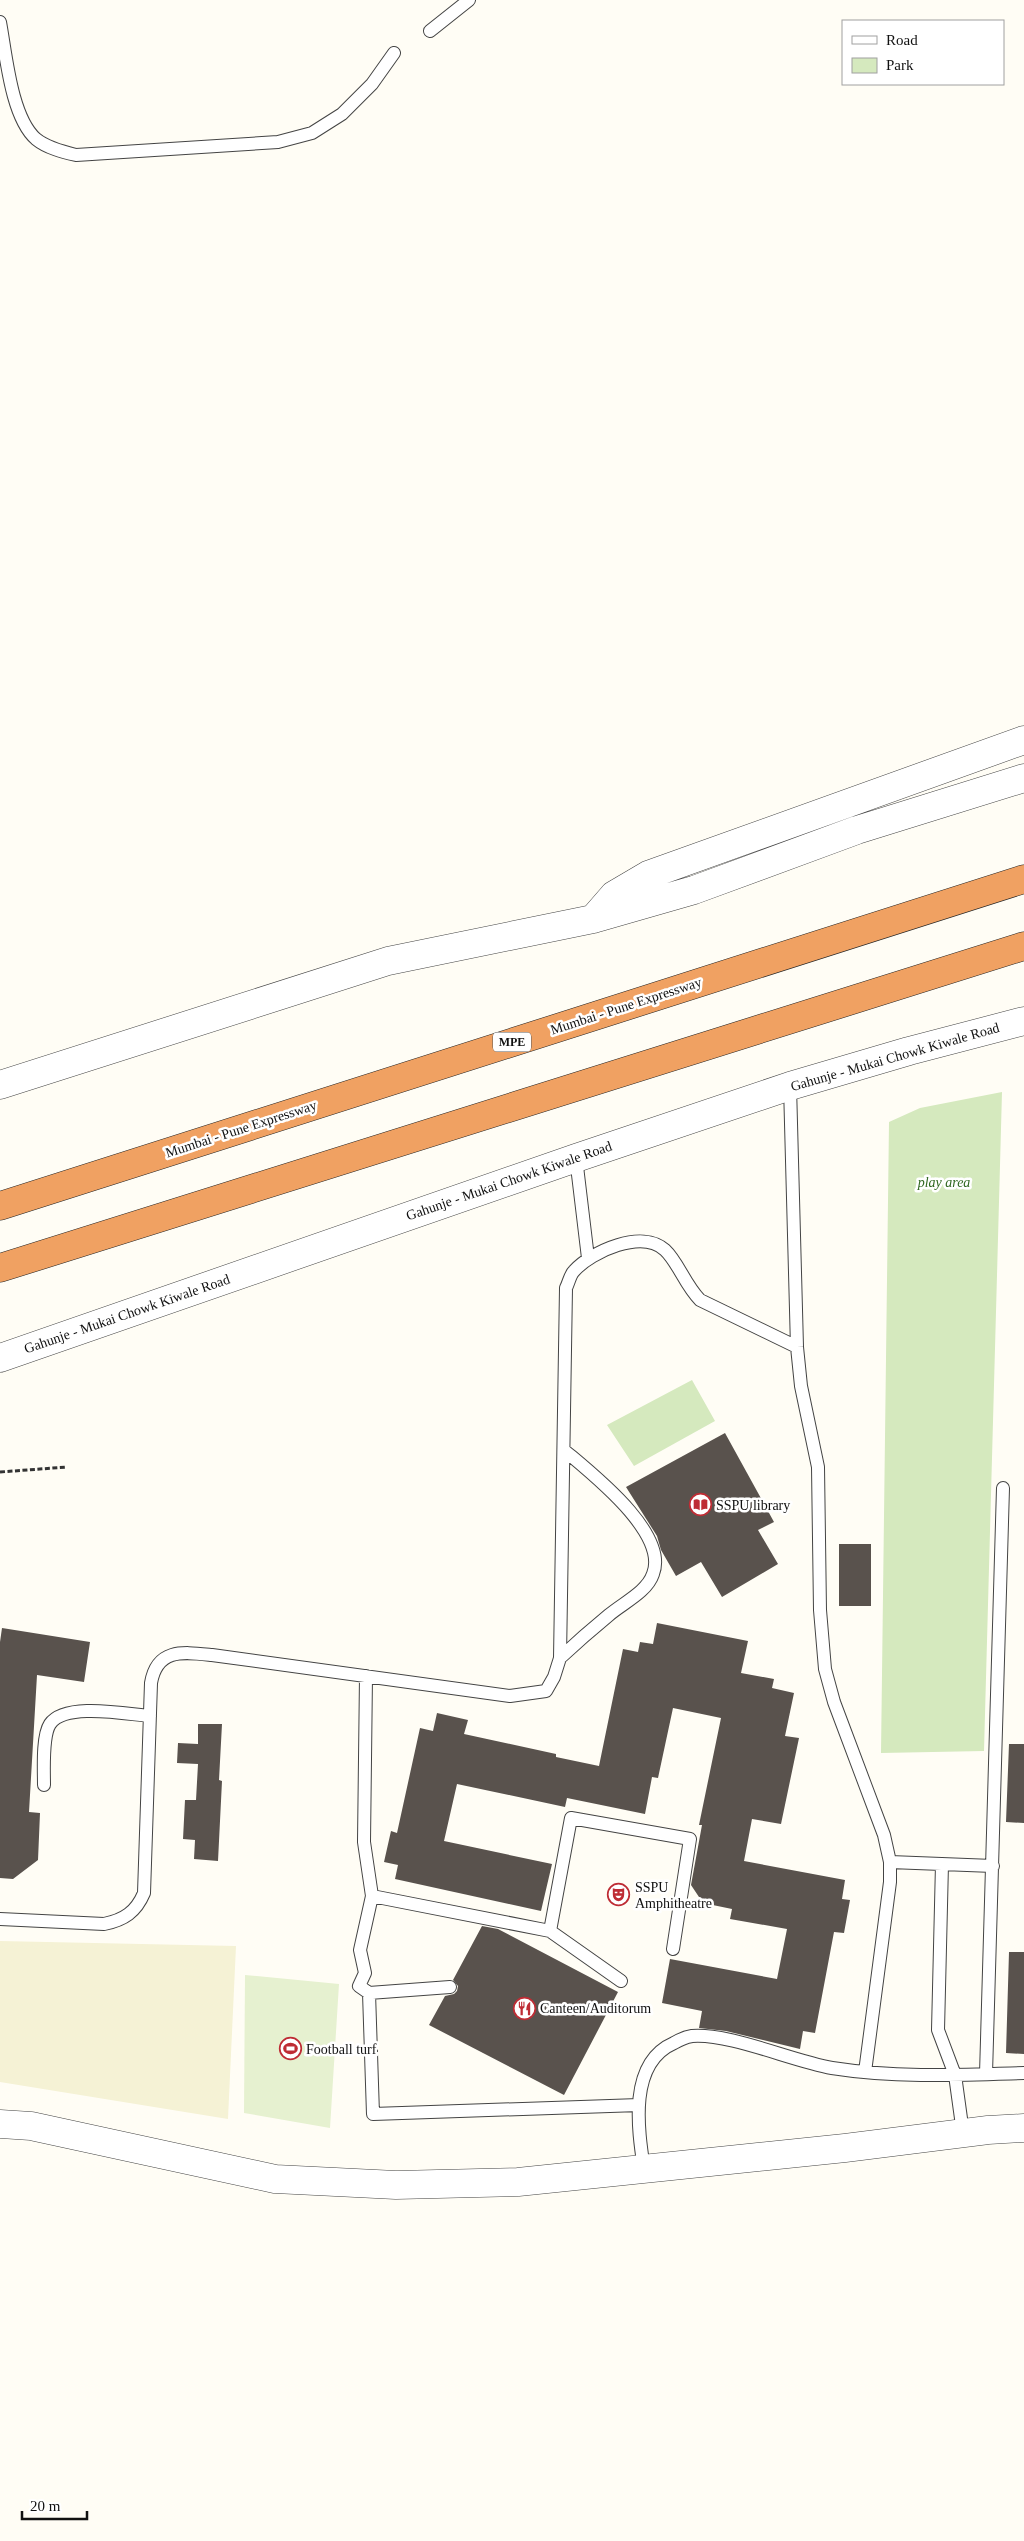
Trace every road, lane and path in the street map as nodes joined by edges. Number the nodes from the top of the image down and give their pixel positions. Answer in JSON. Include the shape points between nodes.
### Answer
{"nodes":[{"id":1,"x":469,"y":0,"type":"edge"},
{"id":2,"x":0,"y":22,"type":"edge"},
{"id":3,"x":430,"y":31,"type":"dead end"},
{"id":4,"x":394,"y":53,"type":"dead end"},
{"id":5,"x":1024,"y":740,"type":"edge"},
{"id":6,"x":1024,"y":778,"type":"edge"},
{"id":7,"x":1024,"y":879,"type":"edge"},
{"id":8,"x":593,"y":919,"type":"junction"},
{"id":9,"x":1024,"y":946,"type":"edge"},
{"id":10,"x":1024,"y":1021,"type":"edge"},
{"id":11,"x":0,"y":1085,"type":"edge"},
{"id":12,"x":790,"y":1086,"type":"junction"},
{"id":13,"x":576,"y":1158,"type":"junction"},
{"id":14,"x":0,"y":1206,"type":"edge"},
{"id":15,"x":588,"y":1258,"type":"junction"},
{"id":16,"x":0,"y":1268,"type":"edge"},
{"id":17,"x":797,"y":1347,"type":"junction"},
{"id":18,"x":0,"y":1358,"type":"edge"},
{"id":19,"x":564,"y":1450,"type":"junction"},
{"id":20,"x":67,"y":1467,"type":"dead end"},
{"id":21,"x":0,"y":1472,"type":"edge"},
{"id":22,"x":1003,"y":1488,"type":"dead end"},
{"id":23,"x":560,"y":1658,"type":"junction"},
{"id":24,"x":366,"y":1676,"type":"junction"},
{"id":25,"x":150,"y":1716,"type":"junction"},
{"id":26,"x":44,"y":1785,"type":"dead end"},
{"id":27,"x":890,"y":1862,"type":"junction"},
{"id":28,"x":942,"y":1864,"type":"junction"},
{"id":29,"x":993,"y":1866,"type":"junction"},
{"id":30,"x":372,"y":1896,"type":"junction"},
{"id":31,"x":0,"y":1919,"type":"edge"},
{"id":32,"x":550,"y":1930,"type":"junction"},
{"id":33,"x":673,"y":1949,"type":"dead end"},
{"id":34,"x":621,"y":1981,"type":"dead end"},
{"id":35,"x":450,"y":1987,"type":"dead end"},
{"id":36,"x":369,"y":1993,"type":"junction"},
{"id":37,"x":865,"y":2072,"type":"junction"},
{"id":38,"x":1024,"y":2073,"type":"edge"},
{"id":39,"x":986,"y":2074,"type":"junction"},
{"id":40,"x":956,"y":2075,"type":"junction"},
{"id":41,"x":639,"y":2105,"type":"junction"},
{"id":42,"x":0,"y":2124,"type":"edge"},
{"id":43,"x":1024,"y":2128,"type":"edge"},
{"id":44,"x":963,"y":2133,"type":"junction"},
{"id":45,"x":644,"y":2169,"type":"junction"}],
"edges":[{"from":1,"to":3,"type":"lane"},
{"from":2,"to":4,"type":"lane","via":[[13,88],[26,126],[37,140],[76,155],[278,142],[312,133],[342,114],[372,84]]},
{"from":5,"to":8,"type":"street","via":[[648,876],[614,895]]},
{"from":6,"to":8,"type":"street","via":[[857,830],[694,890]]},
{"from":7,"to":14,"type":"highway","name":"Mumbai - Pune Expressway","number":"MPE"},
{"from":8,"to":11,"type":"street","via":[[388,961]]},
{"from":9,"to":16,"type":"highway"},
{"from":10,"to":12,"type":"street","name":"Gahunje - Mukai Chowk Kiwale Road"},
{"from":12,"to":13,"type":"street","name":"Gahunje - Mukai Chowk Kiwale Road"},
{"from":12,"to":17,"type":"lane"},
{"from":13,"to":15,"type":"lane"},
{"from":13,"to":18,"type":"street","name":"Gahunje - Mukai Chowk Kiwale Road"},
{"from":15,"to":17,"type":"lane","via":[[612,1246],[653,1243],[664,1249],[688,1288],[700,1300]]},
{"from":15,"to":19,"type":"lane","via":[[573,1272],[566,1288]]},
{"from":17,"to":27,"type":"lane","via":[[801,1386],[818,1468],[820,1610],[825,1669],[884,1835]]},
{"from":19,"to":23,"type":"lane"},
{"from":19,"to":23,"type":"lane","via":[[600,1480],[639,1523],[650,1540],[656,1559],[653,1575],[642,1590],[609,1614]]},
{"from":20,"to":21,"type":"path"},
{"from":22,"to":29,"type":"lane"},
{"from":23,"to":24,"type":"lane","via":[[546,1691],[530,1695],[510,1696]]},
{"from":24,"to":25,"type":"lane","via":[[181,1652],[160,1662],[153,1671]]},
{"from":24,"to":30,"type":"lane","via":[[364,1842]]},
{"from":25,"to":26,"type":"lane","via":[[78,1711],[58,1716],[49,1725]]},
{"from":25,"to":31,"type":"lane","via":[[144,1893],[139,1906],[118,1921],[104,1924]]},
{"from":27,"to":28,"type":"lane"},
{"from":27,"to":37,"type":"lane"},
{"from":28,"to":29,"type":"lane"},
{"from":28,"to":40,"type":"lane","via":[[938,2030]]},
{"from":29,"to":39,"type":"lane"},
{"from":30,"to":32,"type":"lane"},
{"from":30,"to":36,"type":"lane","via":[[360,1950],[365,1972],[359,1986]]},
{"from":32,"to":33,"type":"lane","via":[[571,1818],[690,1839]]},
{"from":32,"to":34,"type":"lane"},
{"from":35,"to":36,"type":"lane"},
{"from":36,"to":41,"type":"lane","via":[[373,2114]]},
{"from":37,"to":40,"type":"lane"},
{"from":37,"to":41,"type":"lane","via":[[830,2068],[721,2039],[691,2036],[666,2046],[655,2056],[646,2071]]},
{"from":38,"to":39,"type":"lane"},
{"from":39,"to":40,"type":"lane"},
{"from":40,"to":44,"type":"lane"},
{"from":41,"to":45,"type":"lane","via":[[639,2140]]},
{"from":42,"to":45,"type":"street","via":[[31,2126],[275,2178],[396,2185],[518,2182]]},
{"from":43,"to":44,"type":"street"},
{"from":44,"to":45,"type":"street"}]}
